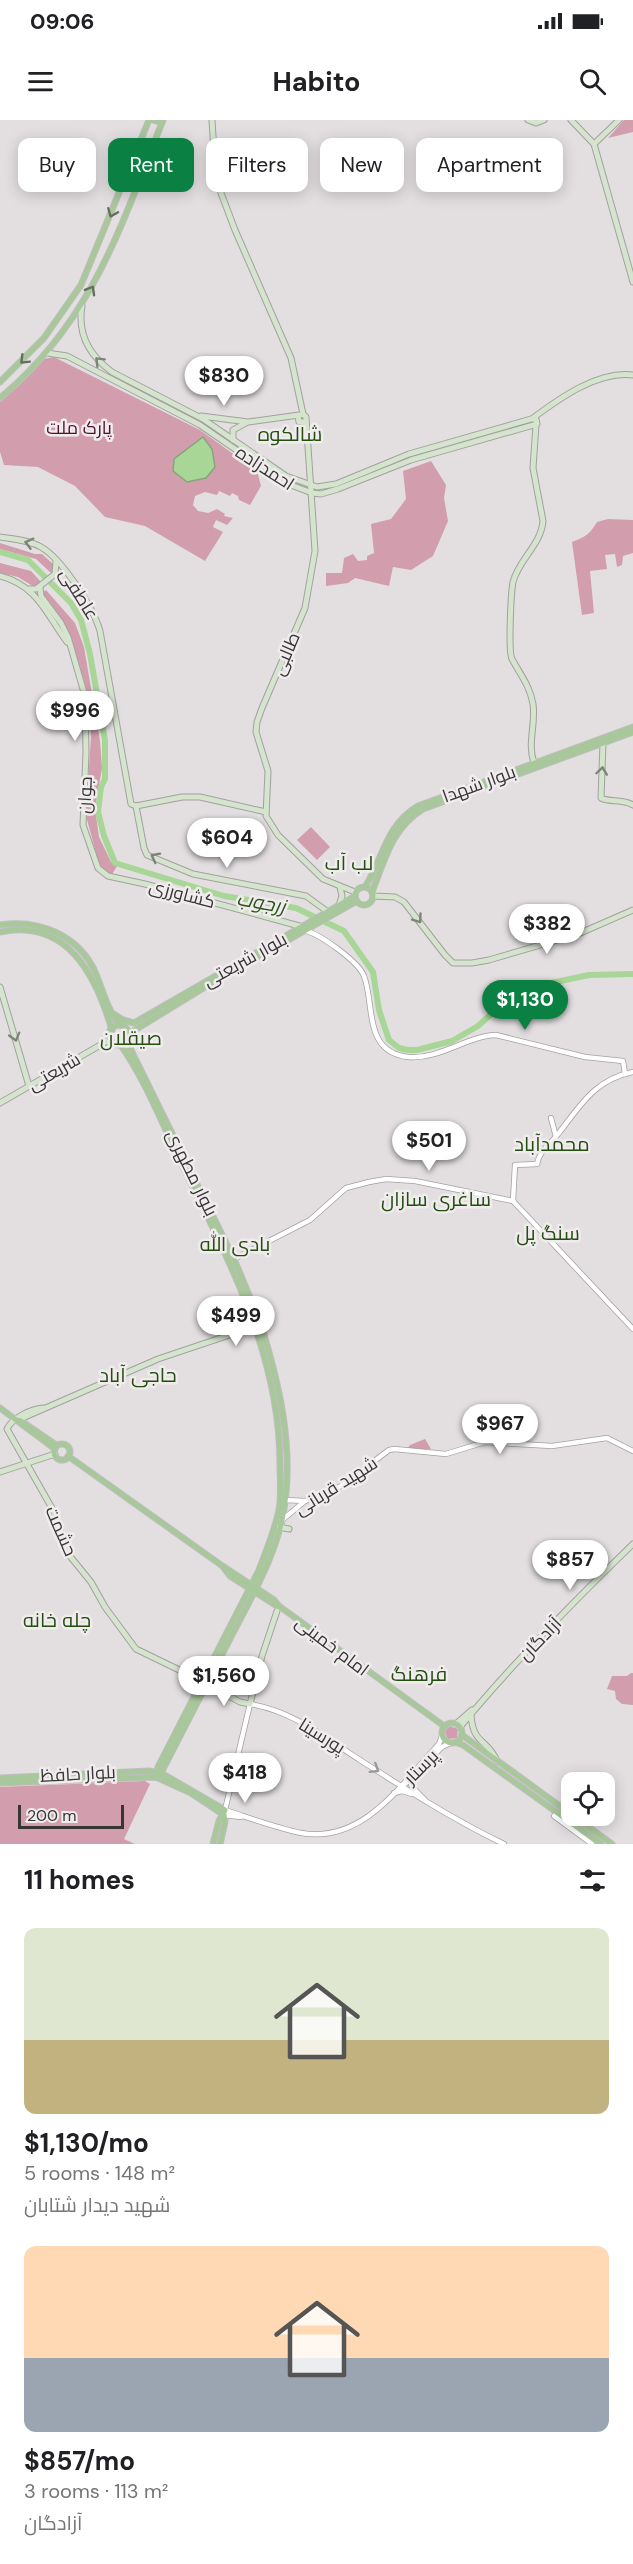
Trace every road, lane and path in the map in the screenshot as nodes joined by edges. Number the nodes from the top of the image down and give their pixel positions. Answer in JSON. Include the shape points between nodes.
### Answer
{"nodes":[{"id":1,"x":151,"y":120,"type":"edge"},
{"id":2,"x":212,"y":120,"type":"edge"},
{"id":3,"x":528,"y":120,"type":"edge"},
{"id":4,"x":544,"y":120,"type":"edge"},
{"id":5,"x":571,"y":120,"type":"edge"},
{"id":6,"x":619,"y":120,"type":"edge"},
{"id":7,"x":163,"y":122,"type":"edge"},
{"id":8,"x":594,"y":144,"type":"junction"},
{"id":9,"x":633,"y":282,"type":"edge"},
{"id":10,"x":82,"y":306,"type":"junction"},
{"id":11,"x":47,"y":353,"type":"junction"},
{"id":12,"x":111,"y":375,"type":"junction"},
{"id":13,"x":633,"y":375,"type":"edge"},
{"id":14,"x":0,"y":382,"type":"edge"},
{"id":15,"x":1,"y":396,"type":"edge"},
{"id":16,"x":197,"y":416,"type":"junction"},
{"id":17,"x":301,"y":418,"type":"junction"},
{"id":18,"x":248,"y":422,"type":"junction"},
{"id":19,"x":533,"y":423,"type":"junction"},
{"id":20,"x":233,"y":440,"type":"junction"},
{"id":21,"x":427,"y":452,"type":"junction"},
{"id":22,"x":258,"y":461,"type":"junction"},
{"id":23,"x":311,"y":486,"type":"junction"},
{"id":24,"x":312,"y":493,"type":"junction"},
{"id":25,"x":0,"y":537,"type":"edge"},
{"id":26,"x":55,"y":557,"type":"junction"},
{"id":27,"x":55,"y":574,"type":"junction"},
{"id":28,"x":0,"y":576,"type":"edge"},
{"id":29,"x":70,"y":578,"type":"junction"},
{"id":30,"x":40,"y":587,"type":"junction"},
{"id":31,"x":28,"y":589,"type":"junction"},
{"id":32,"x":69,"y":644,"type":"junction"},
{"id":33,"x":633,"y":727,"type":"edge"},
{"id":34,"x":633,"y":732,"type":"edge"},
{"id":35,"x":604,"y":740,"type":"junction"},
{"id":36,"x":534,"y":763,"type":"junction"},
{"id":37,"x":450,"y":797,"type":"junction"},
{"id":38,"x":633,"y":805,"type":"edge"},
{"id":39,"x":136,"y":806,"type":"junction"},
{"id":40,"x":266,"y":812,"type":"junction"},
{"id":41,"x":102,"y":873,"type":"joint"},
{"id":42,"x":365,"y":887,"type":"junction"},
{"id":43,"x":340,"y":888,"type":"junction"},
{"id":44,"x":372,"y":894,"type":"junction"},
{"id":45,"x":356,"y":897,"type":"junction"},
{"id":46,"x":339,"y":905,"type":"junction"},
{"id":47,"x":633,"y":910,"type":"edge"},
{"id":48,"x":328,"y":914,"type":"junction"},
{"id":49,"x":0,"y":925,"type":"edge"},
{"id":50,"x":315,"y":926,"type":"junction"},
{"id":51,"x":306,"y":928,"type":"junction"},
{"id":52,"x":0,"y":932,"type":"edge"},
{"id":53,"x":320,"y":937,"type":"junction"},
{"id":54,"x":0,"y":987,"type":"edge"},
{"id":55,"x":112,"y":1013,"type":"junction"},
{"id":56,"x":137,"y":1023,"type":"junction"},
{"id":57,"x":120,"y":1025,"type":"junction"},
{"id":58,"x":112,"y":1030,"type":"junction"},
{"id":59,"x":130,"y":1033,"type":"junction"},
{"id":60,"x":109,"y":1040,"type":"junction"},
{"id":61,"x":126,"y":1040,"type":"junction"},
{"id":62,"x":120,"y":1044,"type":"junction"},
{"id":63,"x":633,"y":1072,"type":"edge"},
{"id":64,"x":625,"y":1074,"type":"junction"},
{"id":65,"x":29,"y":1086,"type":"junction"},
{"id":66,"x":0,"y":1103,"type":"edge"},
{"id":67,"x":551,"y":1118,"type":"dead end"},
{"id":68,"x":556,"y":1137,"type":"junction"},
{"id":69,"x":513,"y":1201,"type":"junction"},
{"id":70,"x":231,"y":1258,"type":"junction"},
{"id":71,"x":258,"y":1324,"type":"junction"},
{"id":72,"x":633,"y":1329,"type":"edge"},
{"id":73,"x":0,"y":1408,"type":"edge"},
{"id":74,"x":16,"y":1420,"type":"junction"},
{"id":75,"x":283,"y":1440,"type":"junction"},
{"id":76,"x":56,"y":1450,"type":"junction"},
{"id":77,"x":633,"y":1452,"type":"edge"},
{"id":78,"x":68,"y":1456,"type":"junction"},
{"id":79,"x":29,"y":1463,"type":"junction"},
{"id":80,"x":0,"y":1472,"type":"edge"},
{"id":81,"x":305,"y":1501,"type":"junction"},
{"id":82,"x":285,"y":1502,"type":"junction"},
{"id":83,"x":285,"y":1518,"type":"junction"},
{"id":84,"x":279,"y":1527,"type":"junction"},
{"id":85,"x":289,"y":1529,"type":"dead end"},
{"id":86,"x":633,"y":1544,"type":"edge"},
{"id":87,"x":269,"y":1549,"type":"junction"},
{"id":88,"x":253,"y":1588,"type":"junction"},
{"id":89,"x":278,"y":1609,"type":"junction"},
{"id":90,"x":189,"y":1675,"type":"junction"},
{"id":91,"x":204,"y":1683,"type":"junction"},
{"id":92,"x":197,"y":1692,"type":"junction"},
{"id":93,"x":250,"y":1704,"type":"junction"},
{"id":94,"x":472,"y":1712,"type":"junction"},
{"id":95,"x":444,"y":1726,"type":"junction"},
{"id":96,"x":458,"y":1726,"type":"junction"},
{"id":97,"x":462,"y":1735,"type":"junction"},
{"id":98,"x":442,"y":1736,"type":"junction"},
{"id":99,"x":452,"y":1742,"type":"junction"},
{"id":100,"x":497,"y":1762,"type":"junction"},
{"id":101,"x":158,"y":1774,"type":"junction"},
{"id":102,"x":0,"y":1778,"type":"edge"},
{"id":103,"x":17,"y":1780,"type":"junction"},
{"id":104,"x":410,"y":1780,"type":"junction"},
{"id":105,"x":0,"y":1783,"type":"edge"},
{"id":106,"x":402,"y":1785,"type":"junction"},
{"id":107,"x":394,"y":1793,"type":"junction"},
{"id":108,"x":423,"y":1799,"type":"junction"},
{"id":109,"x":225,"y":1812,"type":"junction"},
{"id":110,"x":554,"y":1816,"type":"dead end"},
{"id":111,"x":213,"y":1844,"type":"edge"},
{"id":112,"x":220,"y":1844,"type":"edge"},
{"id":113,"x":504,"y":1844,"type":"edge"},
{"id":114,"x":592,"y":1844,"type":"edge"},
{"id":115,"x":601,"y":1844,"type":"edge"},
{"id":116,"x":612,"y":1844,"type":"edge"}],
"edges":[{"from":1,"to":7,"type":"main road"},
{"from":1,"to":14,"type":"main road","one_way":true,"via":[[81,285],[44,339]]},
{"from":2,"to":17,"type":"main road","via":[[215,169],[235,230],[291,358]]},
{"from":3,"to":4,"type":"main road"},
{"from":5,"to":8,"type":"main road"},
{"from":6,"to":8,"type":"main road"},
{"from":10,"to":7,"type":"main road","one_way":true,"via":[[106,262]]},
{"from":8,"to":9,"type":"main road"},
{"from":10,"to":11,"type":"main road"},
{"from":12,"to":10,"type":"main road","name":"احمدزاده","one_way":true,"via":[[86,342],[81,329]]},
{"from":11,"to":12,"type":"main road","name":"احمدزاده","via":[[67,356]]},
{"from":11,"to":15,"type":"main road"},
{"from":12,"to":16,"type":"main road","name":"احمدزاده"},
{"from":12,"to":22,"type":"main road","name":"احمدزاده"},
{"from":13,"to":19,"type":"main road","via":[[609,376],[582,388],[542,411]]},
{"from":16,"to":18,"type":"main road","name":"احمدزاده"},
{"from":16,"to":20,"type":"main road","name":"احمدزاده"},
{"from":17,"to":18,"type":"main road","name":"احمدزاده"},
{"from":17,"to":23,"type":"main road"},
{"from":18,"to":20,"type":"main road","name":"احمدزاده","via":[[233,430]]},
{"from":19,"to":21,"type":"main road","name":"احمدزاده"},
{"from":19,"to":36,"type":"main road","via":[[533,468],[543,521],[542,530],[516,572],[509,647],[532,701],[530,742]]},
{"from":20,"to":22,"type":"main road","name":"احمدزاده"},
{"from":21,"to":23,"type":"main road","name":"احمدزاده","via":[[336,484]]},
{"from":21,"to":24,"type":"main road","name":"احمدزاده","via":[[338,489]]},
{"from":22,"to":23,"type":"main road","name":"احمدزاده"},
{"from":22,"to":24,"type":"main road","name":"احمدزاده","via":[[283,482]]},
{"from":23,"to":24,"type":"main road","name":"طالبی"},
{"from":24,"to":40,"type":"main road","name":"طالبی","via":[[315,551],[305,608],[256,722],[268,771]]},
{"from":26,"to":25,"type":"main road","one_way":true,"via":[[39,546]]},
{"from":26,"to":27,"type":"main road"},
{"from":26,"to":29,"type":"main road","name":"عاطفی"},
{"from":27,"to":29,"type":"main road"},
{"from":27,"to":30,"type":"main road"},
{"from":28,"to":31,"type":"main road","name":"جوان"},
{"from":29,"to":39,"type":"main road","name":"عاطفی","via":[[97,621],[131,804]]},
{"from":30,"to":31,"type":"main road"},
{"from":30,"to":32,"type":"main road","name":"جوان","via":[[41,596],[61,623]]},
{"from":31,"to":32,"type":"main road","name":"جوان"},
{"from":32,"to":41,"type":"main road","name":"جوان","via":[[85,696],[83,825]]},
{"from":33,"to":35,"type":"main road","name":"بلوار شهدا"},
{"from":34,"to":35,"type":"main road","name":"بلوار شهدا"},
{"from":35,"to":36,"type":"main road","name":"بلوار شهدا"},
{"from":35,"to":37,"type":"main road","name":"بلوار شهدا"},
{"from":38,"to":35,"type":"main road","one_way":true,"via":[[619,799],[603,800]]},
{"from":36,"to":37,"type":"main road","name":"بلوار شهدا"},
{"from":37,"to":42,"type":"main road","name":"بلوار شهدا","via":[[418,806],[401,820],[388,836]]},
{"from":37,"to":44,"type":"main road","name":"بلوار شهدا","via":[[423,809],[402,826],[391,842]]},
{"from":39,"to":40,"type":"main road","via":[[200,797]]},
{"from":48,"to":39,"type":"main road","name":"عاطفی","one_way":true,"via":[[306,896],[194,874],[147,855]]},
{"from":40,"to":43,"type":"main road","via":[[278,835],[323,879]]},
{"from":41,"to":51,"type":"main road","name":"کشاورزی"},
{"from":42,"to":44,"type":"main road"},
{"from":42,"to":45,"type":"main road"},
{"from":43,"to":45,"type":"main road"},
{"from":43,"to":46,"type":"main road"},
{"from":44,"to":45,"type":"main road","via":[[368,904]]},
{"from":44,"to":47,"type":"main road","one_way":true,"via":[[404,902],[453,963],[485,961],[578,934]]},
{"from":45,"to":46,"type":"main road","name":"بلوار شریعتی"},
{"from":45,"to":48,"type":"main road","name":"بلوار شریعتی"},
{"from":46,"to":48,"type":"main road","name":"بلوار شریعتی"},
{"from":48,"to":50,"type":"main road"},
{"from":48,"to":51,"type":"main road","name":"بلوار شریعتی"},
{"from":49,"to":55,"type":"main road","via":[[38,926],[75,944],[94,971]]},
{"from":50,"to":51,"type":"main road","name":"بلوار شریعتی"},
{"from":50,"to":53,"type":"street"},
{"from":51,"to":53,"type":"street"},
{"from":51,"to":56,"type":"main road","name":"بلوار شریعتی"},
{"from":52,"to":58,"type":"main road","via":[[36,931],[70,949],[84,964]]},
{"from":53,"to":64,"type":"street","via":[[360,970],[379,1040],[397,1054],[428,1056],[485,1035],[496,1035],[585,1057],[623,1061]]},
{"from":54,"to":65,"type":"main road","one_way":true},
{"from":55,"to":56,"type":"main road"},
{"from":55,"to":57,"type":"main road"},
{"from":56,"to":59,"type":"main road","name":"بلوار شریعتی"},
{"from":57,"to":58,"type":"main road"},
{"from":57,"to":59,"type":"main road"},
{"from":58,"to":60,"type":"main road"},
{"from":59,"to":61,"type":"main road"},
{"from":60,"to":62,"type":"main road"},
{"from":60,"to":65,"type":"main road","name":"شریعتی"},
{"from":61,"to":62,"type":"main road"},
{"from":61,"to":70,"type":"main road","name":"بلوار مطهری"},
{"from":62,"to":70,"type":"main road","name":"بلوار مطهری"},
{"from":63,"to":64,"type":"street"},
{"from":64,"to":68,"type":"street","via":[[590,1092]]},
{"from":65,"to":66,"type":"main road","name":"شریعتی"},
{"from":67,"to":68,"type":"street"},
{"from":68,"to":69,"type":"street","via":[[539,1154],[537,1164],[515,1165]]},
{"from":69,"to":70,"type":"street","via":[[415,1181],[369,1182],[346,1188],[310,1220]]},
{"from":69,"to":72,"type":"street"},
{"from":70,"to":71,"type":"main road","name":"بلوار مطهری"},
{"from":71,"to":74,"type":"main road","via":[[158,1359]]},
{"from":71,"to":75,"type":"main road","name":"بلوار مطهری","via":[[280,1396]]},
{"from":73,"to":74,"type":"main road"},
{"from":74,"to":76,"type":"main road"},
{"from":74,"to":79,"type":"main road","name":"حشمت","via":[[7,1429]]},
{"from":75,"to":82,"type":"main road","name":"بلوار مطهری"},
{"from":75,"to":87,"type":"main road","name":"بلوار مطهری","via":[[280,1501]]},
{"from":76,"to":78,"type":"main road","via":[[62,1459]]},
{"from":76,"to":78,"type":"main road","name":"امام خمینی","via":[[66,1445]]},
{"from":76,"to":79,"type":"main road"},
{"from":77,"to":81,"type":"street","name":"شهید قربانی","via":[[607,1438],[552,1446],[485,1442],[446,1454],[394,1449],[341,1486]]},
{"from":78,"to":88,"type":"main road","name":"امام خمینی","via":[[221,1565],[230,1576]]},
{"from":79,"to":80,"type":"main road"},
{"from":79,"to":90,"type":"main road","name":"حشمت","via":[[53,1510],[69,1555],[136,1649]]},
{"from":81,"to":82,"type":"street"},
{"from":81,"to":83,"type":"street","name":"شهید قربانی"},
{"from":82,"to":83,"type":"main road","name":"بلوار مطهری"},
{"from":83,"to":84,"type":"main road","name":"بلوار مطهری"},
{"from":84,"to":85,"type":"main road"},
{"from":84,"to":87,"type":"main road","name":"بلوار مطهری"},
{"from":86,"to":94,"type":"main road","name":"آزادگان"},
{"from":87,"to":88,"type":"main road","name":"بلوار مطهری"},
{"from":88,"to":89,"type":"main road","name":"امام خمینی"},
{"from":88,"to":91,"type":"main road"},
{"from":89,"to":93,"type":"main road"},
{"from":89,"to":95,"type":"main road","name":"امام خمینی"},
{"from":90,"to":91,"type":"main road","name":"حشمت"},
{"from":90,"to":92,"type":"main road"},
{"from":91,"to":92,"type":"main road"},
{"from":91,"to":93,"type":"main road","name":"پورسینا"},
{"from":91,"to":101,"type":"main road"},
{"from":92,"to":101,"type":"main road"},
{"from":93,"to":106,"type":"street","name":"پورسینا","one_way":true,"via":[[282,1711]]},
{"from":93,"to":109,"type":"street"},
{"from":94,"to":96,"type":"main road","name":"آزادگان"},
{"from":94,"to":100,"type":"main road","via":[[474,1734],[491,1749]]},
{"from":95,"to":96,"type":"main road"},
{"from":95,"to":98,"type":"main road"},
{"from":96,"to":97,"type":"main road"},
{"from":97,"to":99,"type":"main road"},
{"from":97,"to":100,"type":"main road"},
{"from":98,"to":99,"type":"main road"},
{"from":98,"to":106,"type":"street","name":"پرستار"},
{"from":99,"to":104,"type":"street","name":"پرستار","via":[[442,1747]]},
{"from":99,"to":115,"type":"main road","via":[[463,1745]]},
{"from":100,"to":116,"type":"main road"},
{"from":101,"to":103,"type":"main road","name":"بلوار حافظ"},
{"from":101,"to":109,"type":"main road"},
{"from":102,"to":103,"type":"main road","name":"بلوار حافظ"},
{"from":103,"to":105,"type":"main road","name":"بلوار حافظ"},
{"from":104,"to":106,"type":"street","name":"پرستار"},
{"from":104,"to":108,"type":"street"},
{"from":106,"to":107,"type":"street","name":"پرستار"},
{"from":106,"to":108,"type":"street","name":"پورسینا"},
{"from":107,"to":108,"type":"street","via":[[402,1791]]},
{"from":107,"to":109,"type":"street","name":"پرستار","via":[[369,1817],[331,1832],[303,1833]]},
{"from":108,"to":113,"type":"street"},
{"from":109,"to":111,"type":"main road"},
{"from":109,"to":112,"type":"main road"},
{"from":110,"to":114,"type":"street"}]}
